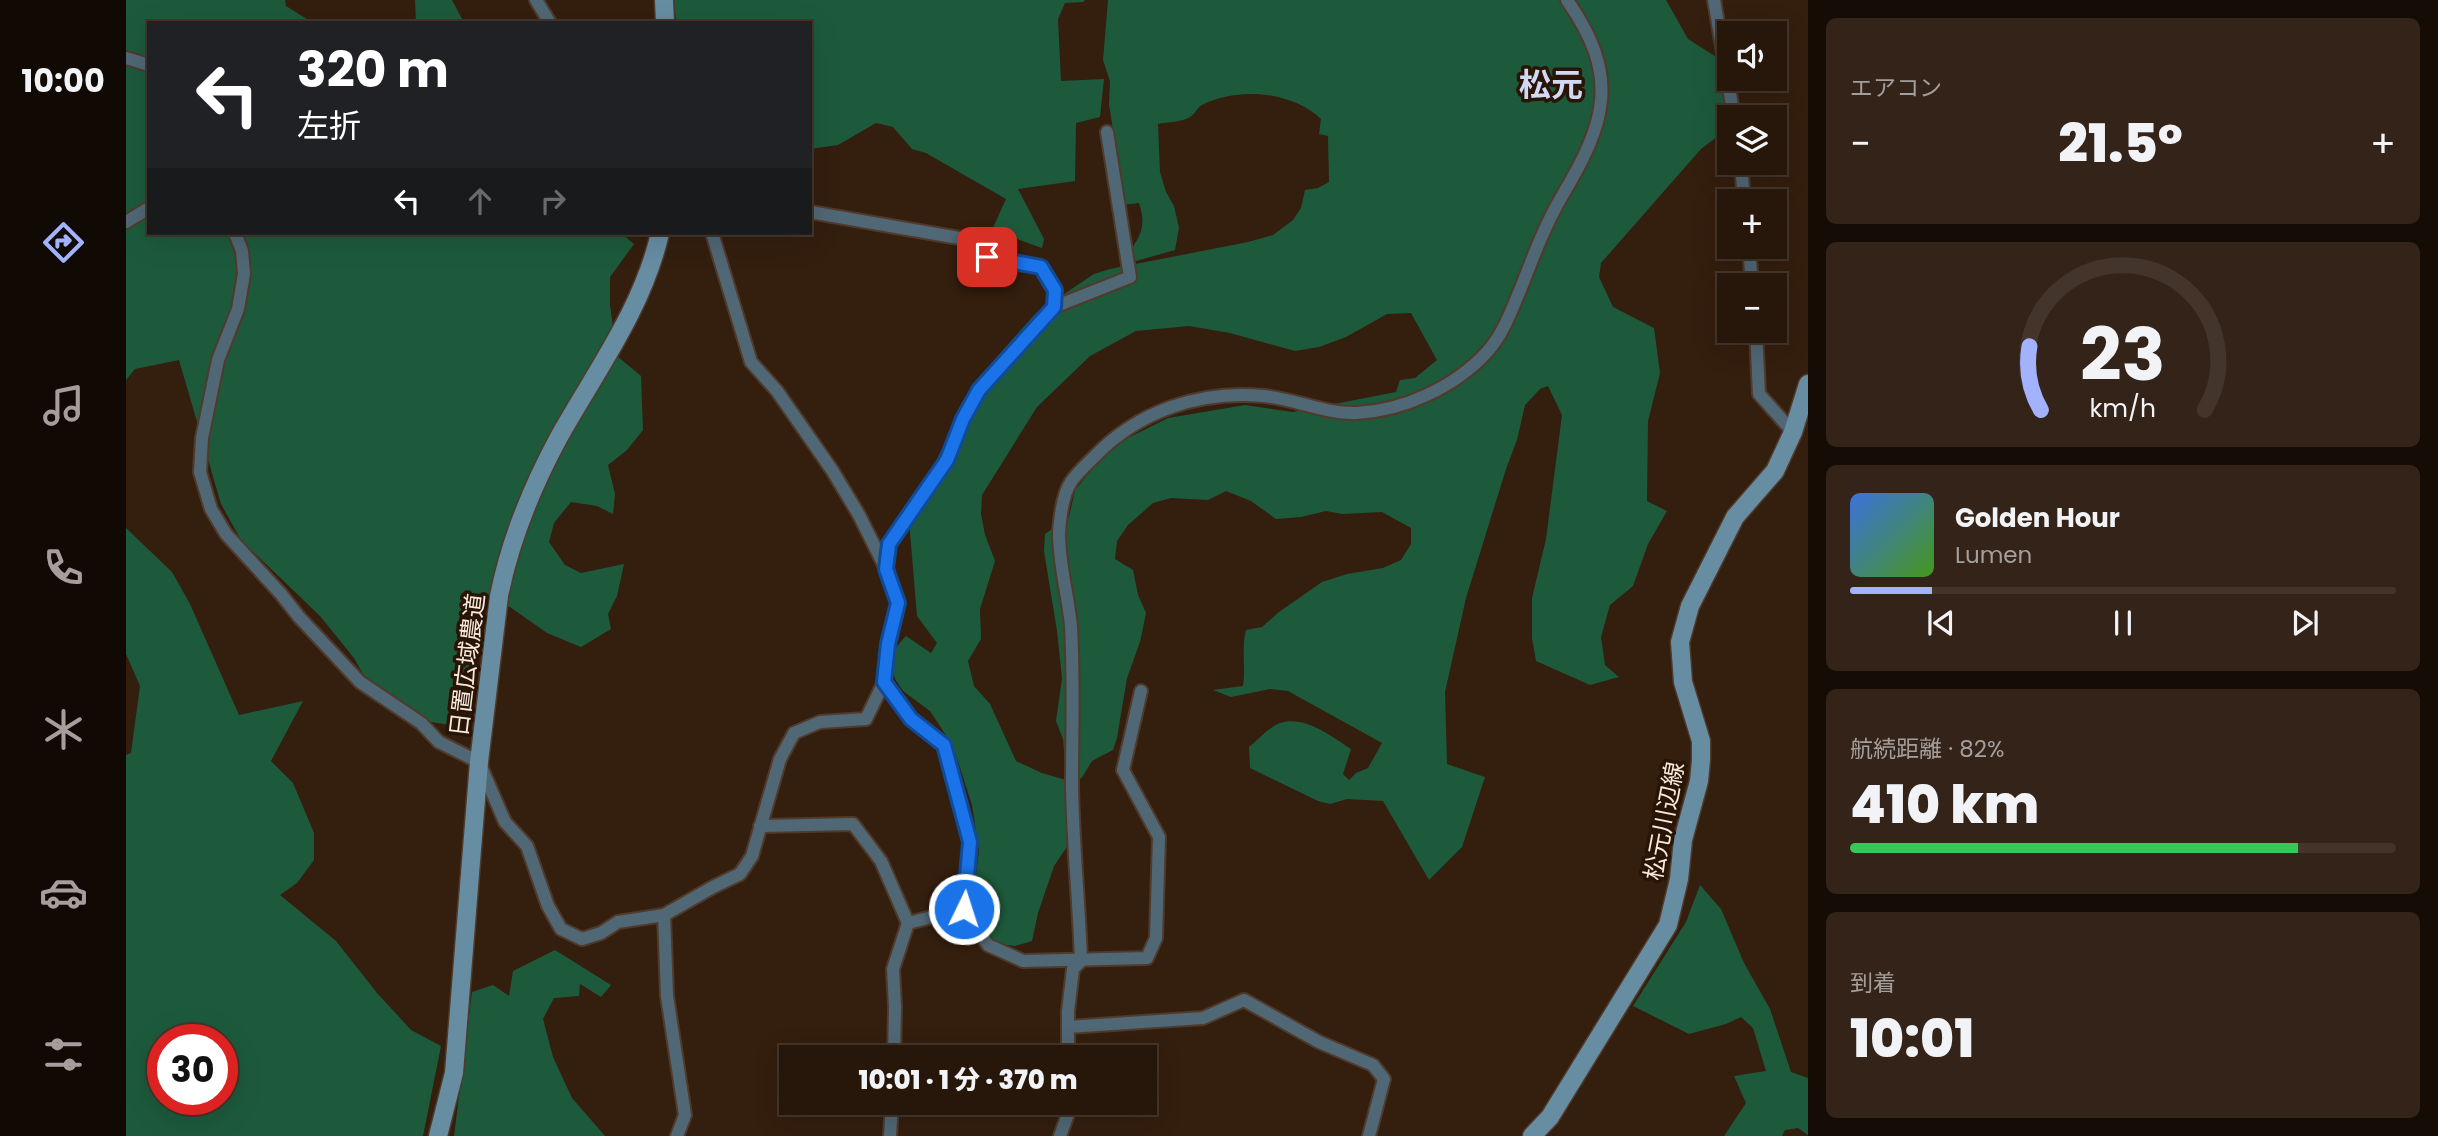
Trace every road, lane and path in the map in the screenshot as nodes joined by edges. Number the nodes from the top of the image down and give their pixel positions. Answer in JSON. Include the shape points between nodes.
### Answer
{"nodes":[{"id":1,"x":536,"y":0,"type":"edge"},
{"id":2,"x":664,"y":0,"type":"edge"},
{"id":3,"x":1567,"y":0,"type":"edge"},
{"id":4,"x":1714,"y":0,"type":"edge"},
{"id":5,"x":549,"y":21,"type":"edge"},
{"id":6,"x":665,"y":21,"type":"edge"},
{"id":7,"x":126,"y":58,"type":"edge"},
{"id":8,"x":147,"y":64,"type":"edge"},
{"id":9,"x":1732,"y":105,"type":"edge"},
{"id":10,"x":1107,"y":132,"type":"dead end"},
{"id":11,"x":147,"y":209,"type":"edge"},
{"id":12,"x":812,"y":212,"type":"edge"},
{"id":13,"x":126,"y":222,"type":"edge"},
{"id":14,"x":236,"y":235,"type":"edge"},
{"id":15,"x":659,"y":235,"type":"edge"},
{"id":16,"x":713,"y":235,"type":"edge"},
{"id":17,"x":1054,"y":307,"type":"junction"},
{"id":18,"x":1757,"y":343,"type":"edge"},
{"id":19,"x":1808,"y":384,"type":"edge"},
{"id":20,"x":1793,"y":432,"type":"junction"},
{"id":21,"x":886,"y":569,"type":"junction"},
{"id":22,"x":884,"y":682,"type":"junction"},
{"id":23,"x":1141,"y":691,"type":"dead end"},
{"id":24,"x":479,"y":762,"type":"junction"},
{"id":25,"x":760,"y":826,"type":"junction"},
{"id":26,"x":964,"y":909,"type":"junction"},
{"id":27,"x":664,"y":915,"type":"junction"},
{"id":28,"x":908,"y":923,"type":"junction"},
{"id":29,"x":1081,"y":961,"type":"junction"},
{"id":30,"x":1068,"y":1027,"type":"junction"},
{"id":31,"x":894,"y":1045,"type":"edge"},
{"id":32,"x":1068,"y":1045,"type":"edge"},
{"id":33,"x":891,"y":1115,"type":"edge"},
{"id":34,"x":1067,"y":1115,"type":"edge"},
{"id":35,"x":438,"y":1136,"type":"edge"},
{"id":36,"x":677,"y":1136,"type":"edge"},
{"id":37,"x":890,"y":1136,"type":"edge"},
{"id":38,"x":1060,"y":1136,"type":"edge"},
{"id":39,"x":1369,"y":1136,"type":"edge"},
{"id":40,"x":1532,"y":1136,"type":"edge"}],
"edges":[{"from":1,"to":5,"type":"street"},
{"from":2,"to":6,"type":"street"},
{"from":3,"to":29,"type":"street","via":[[1595,49],[1603,79],[1601,114],[1580,166],[1556,206],[1507,326],[1486,354],[1433,393],[1376,410],[1338,412],[1245,396],[1202,399],[1168,408],[1124,430],[1066,489],[1059,529],[1070,626]]},
{"from":4,"to":9,"type":"street"},
{"from":7,"to":8,"type":"street"},
{"from":10,"to":17,"type":"street","via":[[1130,277]]},
{"from":11,"to":13,"type":"street"},
{"from":12,"to":17,"type":"street","via":[[959,238],[987,257],[1041,267],[1055,290]]},
{"from":14,"to":24,"type":"street","via":[[244,274],[238,309],[218,360],[202,438],[200,472],[211,509],[234,543],[360,681],[421,723],[439,742]]},
{"from":15,"to":24,"type":"street","name":"日置広域農道","via":[[644,286],[558,440],[518,528],[499,596]]},
{"from":16,"to":21,"type":"street","via":[[751,362],[832,470]]},
{"from":17,"to":21,"type":"street","via":[[979,390],[947,460],[889,544]]},
{"from":18,"to":20,"type":"street","via":[[1759,394]]},
{"from":19,"to":20,"type":"street","name":"松元川辺線"},
{"from":20,"to":40,"type":"street","name":"松元川辺線","via":[[1775,471],[1735,517],[1690,606],[1680,642],[1701,760],[1668,925],[1550,1117]]},
{"from":21,"to":22,"type":"street","via":[[898,603]]},
{"from":22,"to":25,"type":"street","via":[[866,719],[820,722],[793,733],[780,759]]},
{"from":22,"to":26,"type":"street","via":[[911,719],[944,745],[970,842]]},
{"from":23,"to":29,"type":"street","via":[[1124,770],[1158,837],[1156,938],[1147,958]]},
{"from":24,"to":27,"type":"street","via":[[505,822],[527,846],[561,929],[582,939],[618,922]]},
{"from":24,"to":35,"type":"street","name":"日置広域農道","via":[[453,1073]]},
{"from":25,"to":27,"type":"street","via":[[752,856],[740,874]]},
{"from":25,"to":28,"type":"street","via":[[853,824],[881,860]]},
{"from":26,"to":28,"type":"street"},
{"from":26,"to":29,"type":"street","via":[[988,945],[1000,951],[1024,961]]},
{"from":27,"to":36,"type":"street","via":[[667,996],[685,1115]]},
{"from":28,"to":31,"type":"street","via":[[893,969]]},
{"from":29,"to":30,"type":"street","via":[[1073,969]]},
{"from":30,"to":32,"type":"street"},
{"from":30,"to":39,"type":"street","via":[[1203,1018],[1244,1000],[1319,1042],[1374,1065],[1384,1079]]},
{"from":33,"to":37,"type":"street"},
{"from":34,"to":38,"type":"street"}]}
